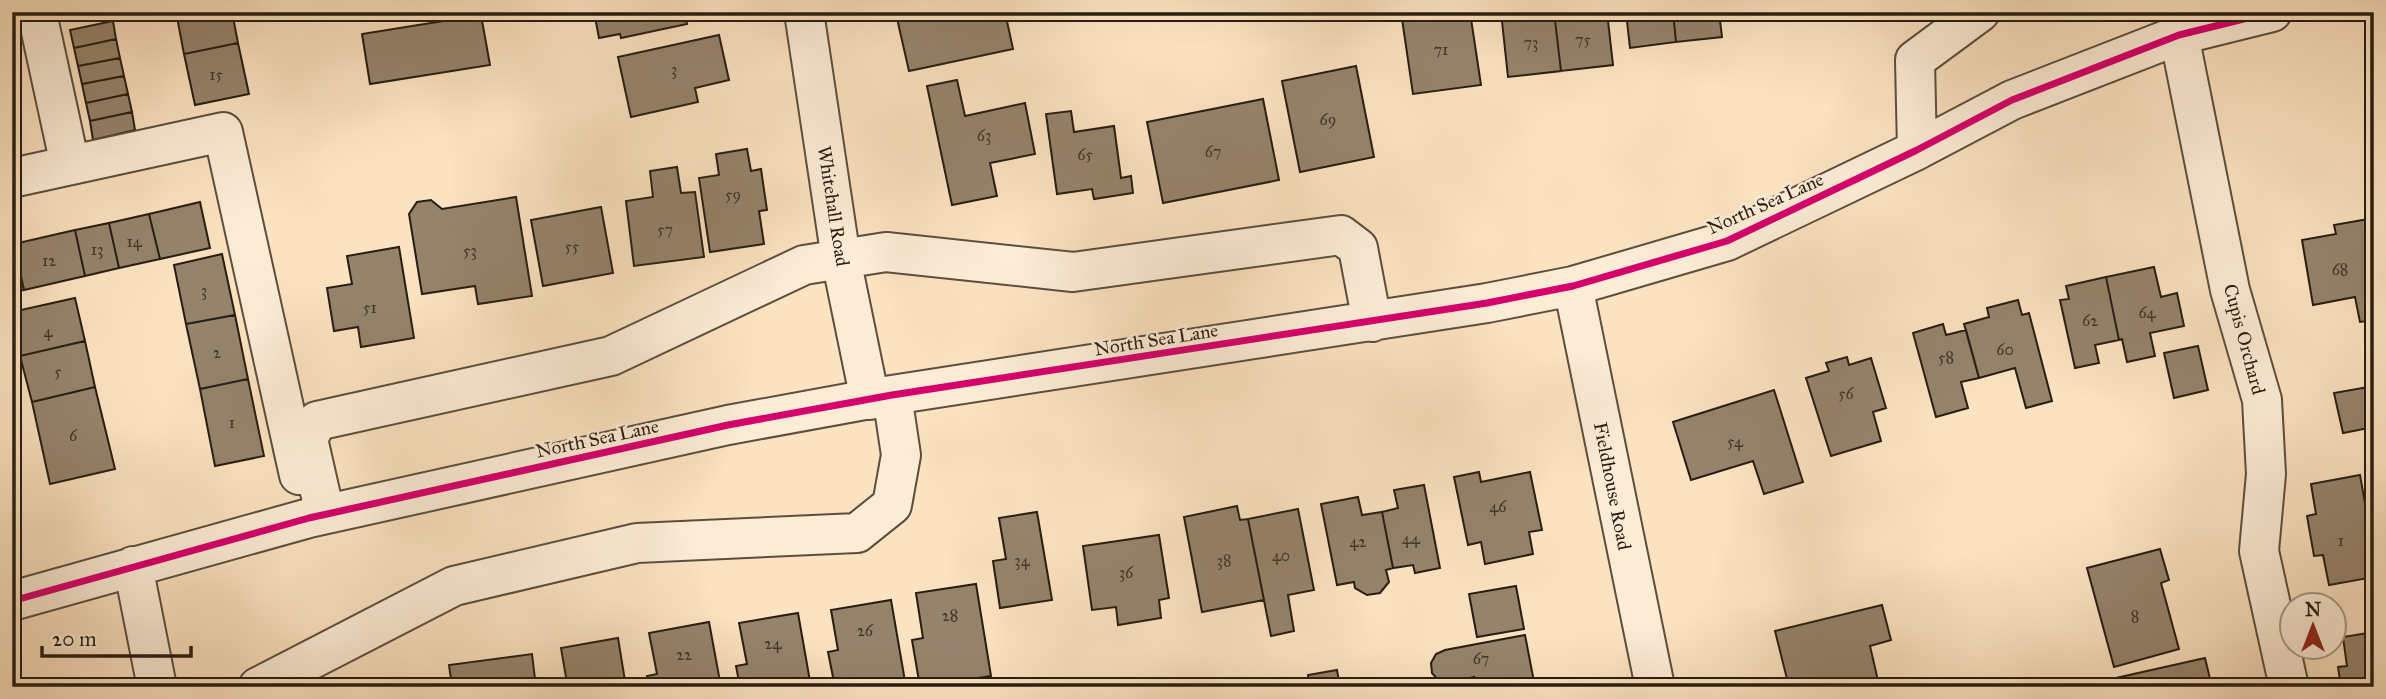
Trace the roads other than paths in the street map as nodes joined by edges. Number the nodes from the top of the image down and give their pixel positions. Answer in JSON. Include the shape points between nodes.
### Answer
{"nodes":[{"id":1,"x":804,"y":12,"type":"edge"},
{"id":2,"x":1980,"y":12,"type":"edge"},
{"id":3,"x":2272,"y":12,"type":"edge"},
{"id":4,"x":40,"y":27,"type":"dead end"},
{"id":5,"x":2179,"y":35,"type":"junction"},
{"id":6,"x":1917,"y":150,"type":"junction"},
{"id":7,"x":70,"y":165,"type":"junction"},
{"id":8,"x":12,"y":178,"type":"edge"},
{"id":9,"x":841,"y":259,"type":"junction"},
{"id":10,"x":1573,"y":286,"type":"junction"},
{"id":11,"x":1372,"y":322,"type":"junction"},
{"id":12,"x":881,"y":397,"type":"junction"},
{"id":13,"x":317,"y":516,"type":"junction"},
{"id":14,"x":133,"y":566,"type":"junction"},
{"id":15,"x":12,"y":601,"type":"edge"},
{"id":16,"x":156,"y":687,"type":"edge"},
{"id":17,"x":258,"y":687,"type":"edge"},
{"id":18,"x":1655,"y":687,"type":"edge"},
{"id":19,"x":2289,"y":687,"type":"edge"}],
"edges":[{"from":1,"to":9,"type":"street","name":"Whitehall Road"},
{"from":2,"to":6,"type":"street","via":[[1915,60]]},
{"from":3,"to":5,"type":"street","name":"North Sea Lane"},
{"from":4,"to":7,"type":"street"},
{"from":5,"to":6,"type":"street","name":"North Sea Lane","via":[[2012,100]]},
{"from":5,"to":19,"type":"street","name":"Cupis Orchard","via":[[2230,290],[2262,400],[2266,474],[2259,551]]},
{"from":6,"to":10,"type":"street","name":"North Sea Lane","via":[[1727,241]]},
{"from":7,"to":8,"type":"street"},
{"from":7,"to":13,"type":"street","via":[[223,132]]},
{"from":9,"to":11,"type":"street","via":[[886,252],[1073,272],[1341,235],[1358,248]]},
{"from":9,"to":12,"type":"street","name":"Whitehall Road"},
{"from":9,"to":13,"type":"street","via":[[804,265],[611,356],[317,421],[308,439]]},
{"from":10,"to":11,"type":"street","name":"North Sea Lane"},
{"from":10,"to":18,"type":"street","name":"Fieldhouse Road"},
{"from":11,"to":12,"type":"street","name":"North Sea Lane"},
{"from":12,"to":13,"type":"street","name":"North Sea Lane","via":[[728,425]]},
{"from":12,"to":17,"type":"street","via":[[901,455],[892,505],[857,533],[637,543],[454,586]]},
{"from":13,"to":14,"type":"street","name":"North Sea Lane"},
{"from":14,"to":15,"type":"street","name":"North Sea Lane"},
{"from":14,"to":16,"type":"street"}]}
